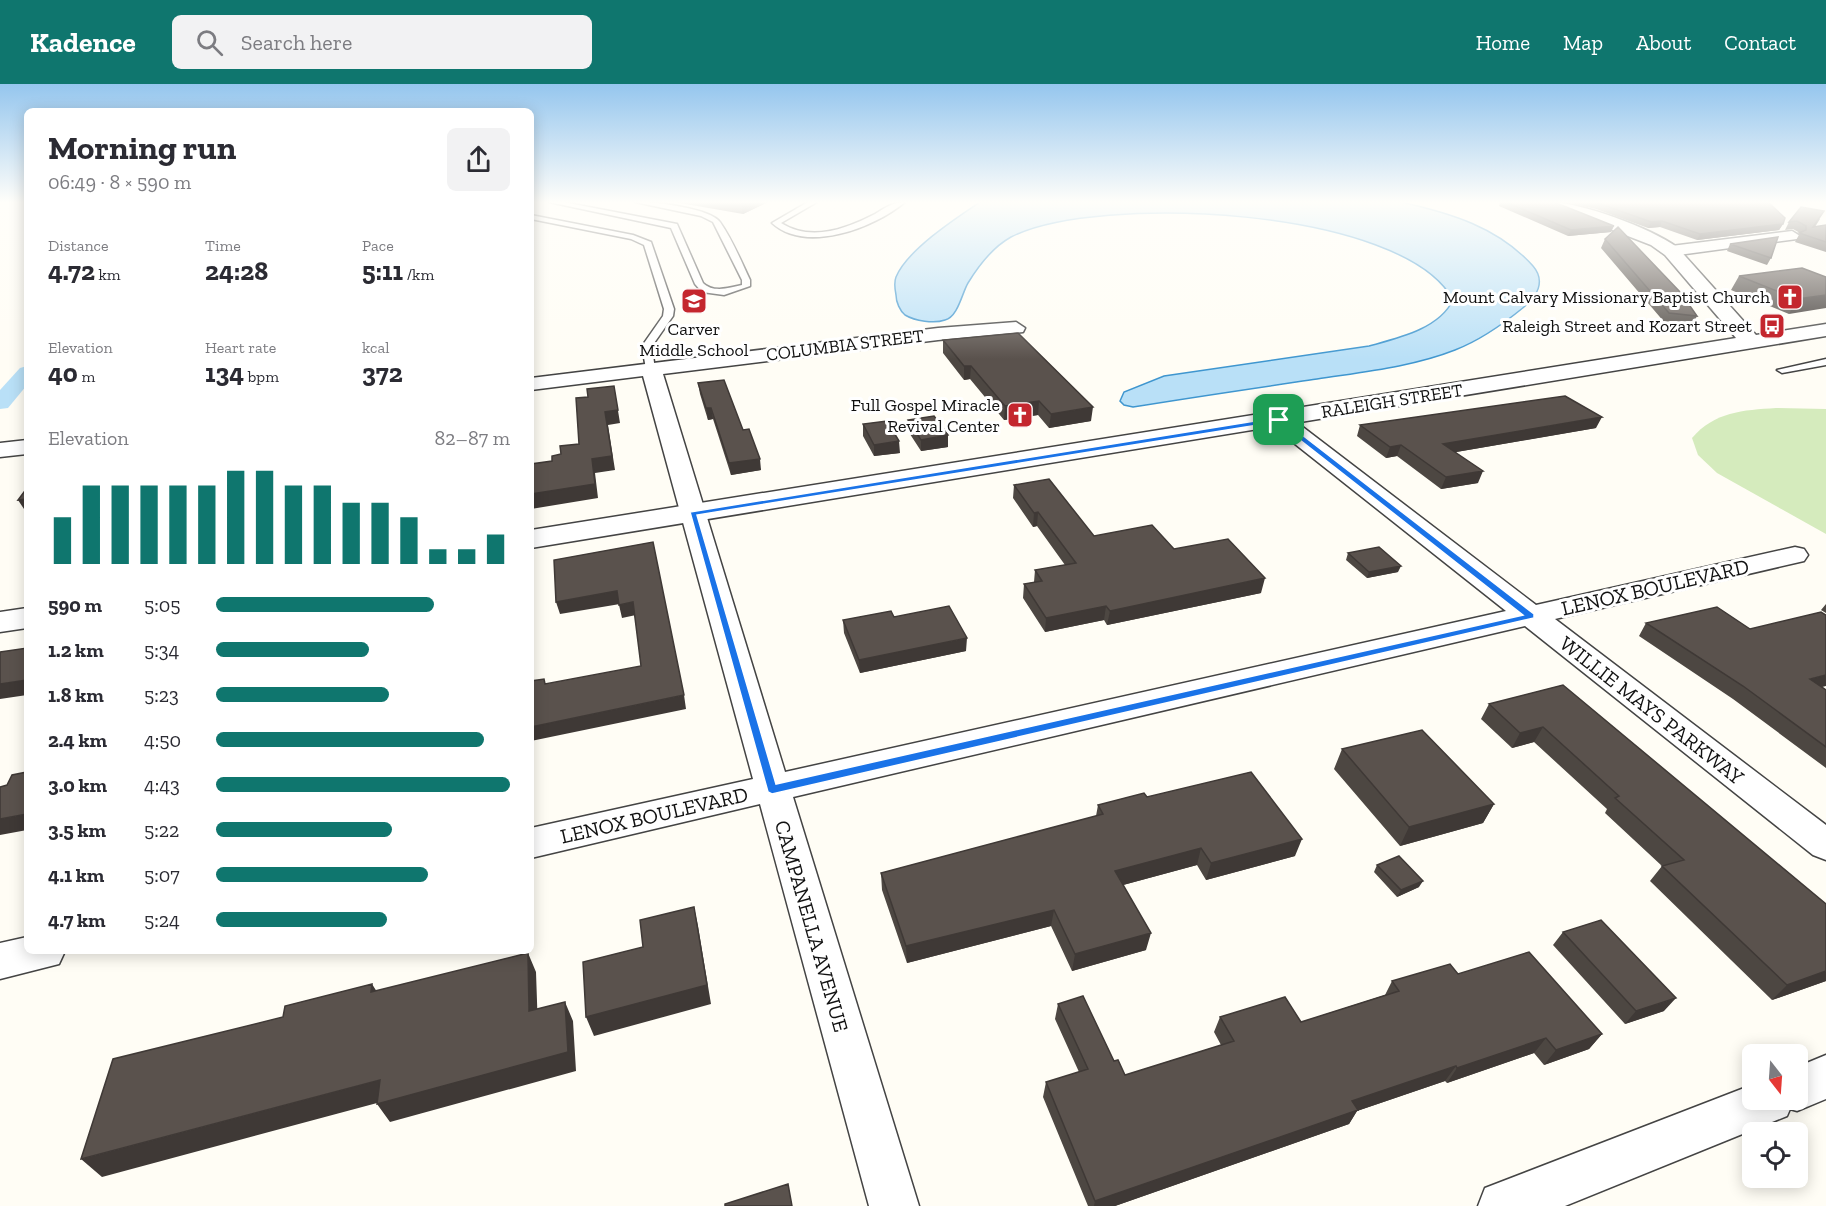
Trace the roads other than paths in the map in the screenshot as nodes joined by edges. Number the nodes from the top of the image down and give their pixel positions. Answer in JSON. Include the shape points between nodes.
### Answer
{"nodes":[{"id":1,"x":651,"y":254,"type":"edge"},
{"id":2,"x":688,"y":254,"type":"edge"},
{"id":3,"x":733,"y":254,"type":"edge"},
{"id":4,"x":1674,"y":254,"type":"edge"},
{"id":5,"x":1016,"y":328,"type":"dead end"},
{"id":6,"x":1826,"y":330,"type":"edge"},
{"id":7,"x":1751,"y":342,"type":"junction"},
{"id":8,"x":1826,"y":362,"type":"edge"},
{"id":9,"x":651,"y":369,"type":"junction"},
{"id":10,"x":1782,"y":370,"type":"dead end"},
{"id":11,"x":534,"y":384,"type":"edge"},
{"id":12,"x":1279,"y":420,"type":"junction"},
{"id":13,"x":24,"y":447,"type":"edge"},
{"id":14,"x":0,"y":450,"type":"edge"},
{"id":15,"x":693,"y":513,"type":"junction"},
{"id":16,"x":534,"y":539,"type":"edge"},
{"id":17,"x":1795,"y":555,"type":"dead end"},
{"id":18,"x":1531,"y":616,"type":"junction"},
{"id":19,"x":24,"y":618,"type":"edge"},
{"id":20,"x":0,"y":622,"type":"edge"},
{"id":21,"x":772,"y":789,"type":"junction"},
{"id":22,"x":534,"y":842,"type":"edge"},
{"id":23,"x":1826,"y":845,"type":"edge"},
{"id":24,"x":32,"y":954,"type":"edge"},
{"id":25,"x":0,"y":961,"type":"edge"},
{"id":26,"x":1826,"y":1077,"type":"edge"},
{"id":27,"x":1808,"y":1084,"type":"edge"},
{"id":28,"x":1746,"y":1110,"type":"edge"},
{"id":29,"x":894,"y":1206,"type":"edge"},
{"id":30,"x":1503,"y":1206,"type":"edge"}],
"edges":[{"from":1,"to":9,"type":"lane","via":[[669,309],[664,324],[647,346]]},
{"from":2,"to":3,"type":"lane","via":[[699,284],[705,290],[724,292],[746,286]]},
{"from":4,"to":7,"type":"street"},
{"from":5,"to":9,"type":"street","name":"COLUMBIA STREET"},
{"from":6,"to":7,"type":"street","name":"RALEIGH STREET"},
{"from":7,"to":12,"type":"street","name":"RALEIGH STREET"},
{"from":8,"to":10,"type":"lane"},
{"from":9,"to":11,"type":"street","name":"COLUMBIA STREET"},
{"from":9,"to":15,"type":"street","name":"CAMPANELLA AVENUE"},
{"from":12,"to":15,"type":"street","name":"RALEIGH STREET"},
{"from":12,"to":18,"type":"street","name":"WILLIE MAYS PARKWAY"},
{"from":13,"to":14,"type":"street"},
{"from":15,"to":16,"type":"street","name":"RALEIGH STREET"},
{"from":15,"to":21,"type":"street","name":"CAMPANELLA AVENUE"},
{"from":17,"to":18,"type":"street","name":"LENOX BOULEVARD"},
{"from":18,"to":21,"type":"street","name":"LENOX BOULEVARD"},
{"from":18,"to":23,"type":"street","name":"WILLIE MAYS PARKWAY"},
{"from":19,"to":20,"type":"street"},
{"from":21,"to":22,"type":"street","name":"LENOX BOULEVARD"},
{"from":21,"to":29,"type":"street","name":"CAMPANELLA AVENUE"},
{"from":24,"to":25,"type":"street"},
{"from":26,"to":27,"type":"street"},
{"from":28,"to":30,"type":"street"}]}
